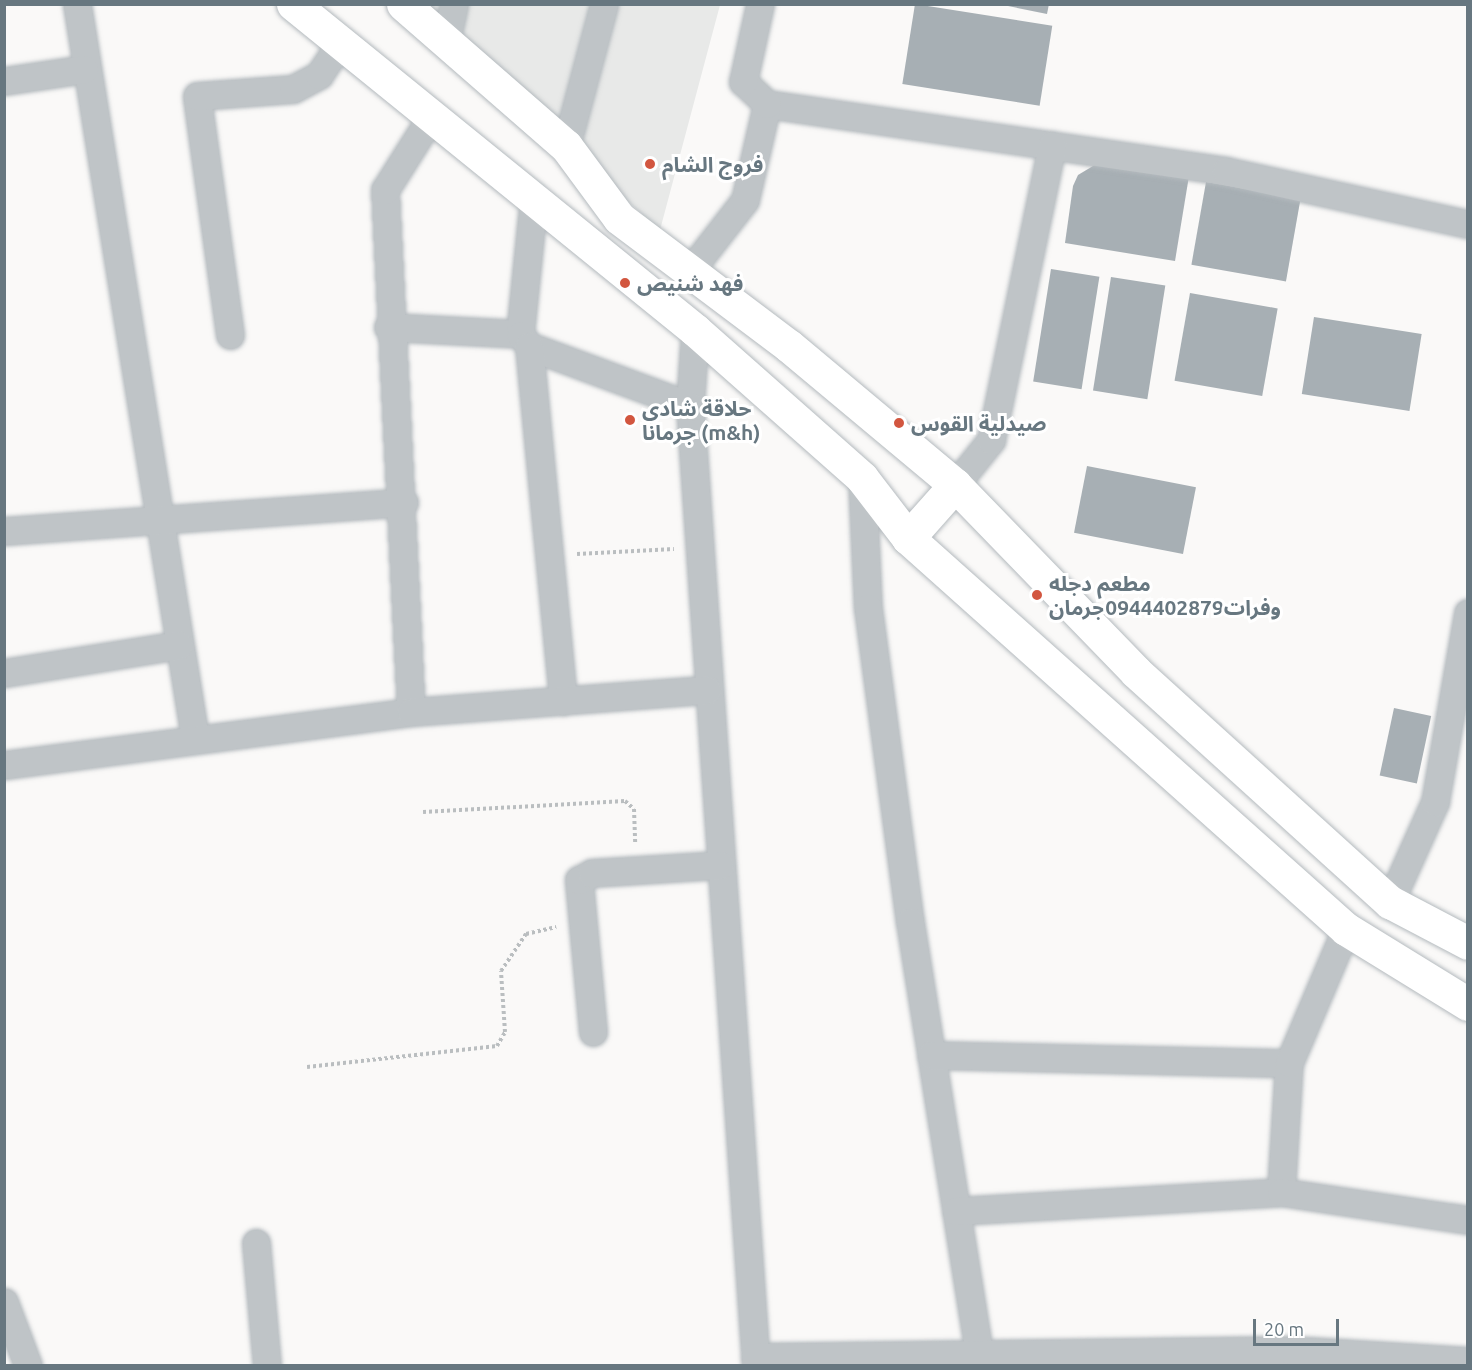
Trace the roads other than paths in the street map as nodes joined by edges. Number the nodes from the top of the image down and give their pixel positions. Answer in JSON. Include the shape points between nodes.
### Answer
{"nodes":[{"id":1,"x":77,"y":4,"type":"edge"},
{"id":2,"x":293,"y":4,"type":"edge"},
{"id":3,"x":403,"y":4,"type":"edge"},
{"id":4,"x":454,"y":4,"type":"edge"},
{"id":5,"x":604,"y":4,"type":"edge"},
{"id":6,"x":760,"y":4,"type":"edge"},
{"id":7,"x":447,"y":37,"type":"junction"},
{"id":8,"x":340,"y":44,"type":"junction"},
{"id":9,"x":84,"y":69,"type":"junction"},
{"id":10,"x":4,"y":81,"type":"edge"},
{"id":11,"x":767,"y":104,"type":"junction"},
{"id":12,"x":431,"y":117,"type":"junction"},
{"id":13,"x":1052,"y":145,"type":"junction"},
{"id":14,"x":566,"y":146,"type":"junction"},
{"id":15,"x":534,"y":196,"type":"junction"},
{"id":16,"x":1467,"y":224,"type":"edge"},
{"id":17,"x":689,"y":272,"type":"junction"},
{"id":18,"x":388,"y":327,"type":"junction"},
{"id":19,"x":695,"y":330,"type":"junction"},
{"id":20,"x":230,"y":335,"type":"dead end"},
{"id":21,"x":525,"y":340,"type":"junction"},
{"id":22,"x":690,"y":406,"type":"junction"},
{"id":23,"x":862,"y":478,"type":"junction"},
{"id":24,"x":955,"y":485,"type":"junction"},
{"id":25,"x":404,"y":502,"type":"junction"},
{"id":26,"x":158,"y":523,"type":"junction"},
{"id":27,"x":4,"y":531,"type":"edge"},
{"id":28,"x":908,"y":538,"type":"junction"},
{"id":29,"x":1467,"y":613,"type":"edge"},
{"id":30,"x":179,"y":645,"type":"junction"},
{"id":31,"x":4,"y":673,"type":"edge"},
{"id":32,"x":707,"y":690,"type":"junction"},
{"id":33,"x":563,"y":701,"type":"junction"},
{"id":34,"x":411,"y":712,"type":"junction"},
{"id":35,"x":195,"y":738,"type":"junction"},
{"id":36,"x":4,"y":765,"type":"edge"},
{"id":37,"x":720,"y":865,"type":"junction"},
{"id":38,"x":1390,"y":902,"type":"junction"},
{"id":39,"x":1346,"y":929,"type":"junction"},
{"id":40,"x":1467,"y":943,"type":"edge"},
{"id":41,"x":1467,"y":1004,"type":"edge"},
{"id":42,"x":592,"y":1032,"type":"dead end"},
{"id":43,"x":931,"y":1055,"type":"junction"},
{"id":44,"x":1289,"y":1063,"type":"junction"},
{"id":45,"x":1281,"y":1192,"type":"junction"},
{"id":46,"x":956,"y":1211,"type":"junction"},
{"id":47,"x":1467,"y":1220,"type":"edge"},
{"id":48,"x":256,"y":1243,"type":"dead end"},
{"id":49,"x":4,"y":1302,"type":"edge"},
{"id":50,"x":979,"y":1353,"type":"junction"},
{"id":51,"x":755,"y":1361,"type":"edge"},
{"id":52,"x":1467,"y":1361,"type":"edge"},
{"id":53,"x":28,"y":1365,"type":"edge"},
{"id":54,"x":267,"y":1365,"type":"edge"}],
"edges":[{"from":1,"to":9,"type":"street"},
{"from":2,"to":8,"type":"main road"},
{"from":3,"to":7,"type":"main road"},
{"from":4,"to":7,"type":"street"},
{"from":5,"to":14,"type":"street"},
{"from":6,"to":11,"type":"street","via":[[743,82]]},
{"from":7,"to":14,"type":"main road"},
{"from":8,"to":12,"type":"main road"},
{"from":8,"to":20,"type":"street","via":[[319,75],[293,89],[197,96]]},
{"from":9,"to":10,"type":"street"},
{"from":9,"to":26,"type":"street"},
{"from":11,"to":13,"type":"street"},
{"from":11,"to":17,"type":"street","via":[[746,200]]},
{"from":12,"to":15,"type":"main road"},
{"from":12,"to":18,"type":"street","via":[[385,190]]},
{"from":13,"to":16,"type":"street","via":[[1226,171]]},
{"from":13,"to":24,"type":"street","via":[[992,440]]},
{"from":14,"to":17,"type":"main road","via":[[619,218]]},
{"from":15,"to":19,"type":"main road"},
{"from":15,"to":21,"type":"street"},
{"from":17,"to":24,"type":"main road","via":[[789,346]]},
{"from":18,"to":21,"type":"street"},
{"from":18,"to":25,"type":"street"},
{"from":19,"to":22,"type":"street"},
{"from":19,"to":23,"type":"main road"},
{"from":21,"to":22,"type":"street"},
{"from":21,"to":33,"type":"street"},
{"from":22,"to":32,"type":"street"},
{"from":23,"to":28,"type":"main road"},
{"from":23,"to":43,"type":"street","via":[[868,608]]},
{"from":24,"to":28,"type":"main road"},
{"from":24,"to":38,"type":"main road","via":[[1136,672]]},
{"from":25,"to":26,"type":"street"},
{"from":25,"to":34,"type":"street"},
{"from":26,"to":27,"type":"street"},
{"from":26,"to":30,"type":"street"},
{"from":28,"to":39,"type":"main road"},
{"from":29,"to":38,"type":"street","via":[[1435,802]]},
{"from":30,"to":31,"type":"street"},
{"from":30,"to":35,"type":"street"},
{"from":32,"to":33,"type":"street"},
{"from":32,"to":37,"type":"street"},
{"from":33,"to":34,"type":"street"},
{"from":34,"to":35,"type":"street"},
{"from":35,"to":36,"type":"street"},
{"from":37,"to":42,"type":"street","via":[[592,873],[579,880]]},
{"from":37,"to":51,"type":"street"},
{"from":38,"to":40,"type":"main road"},
{"from":39,"to":41,"type":"main road"},
{"from":39,"to":44,"type":"street"},
{"from":43,"to":44,"type":"street"},
{"from":43,"to":46,"type":"street"},
{"from":44,"to":45,"type":"street"},
{"from":45,"to":46,"type":"street"},
{"from":45,"to":47,"type":"street"},
{"from":46,"to":50,"type":"street"},
{"from":48,"to":54,"type":"street"},
{"from":49,"to":53,"type":"street"},
{"from":50,"to":51,"type":"street"},
{"from":50,"to":52,"type":"street","via":[[1290,1350]]}]}
